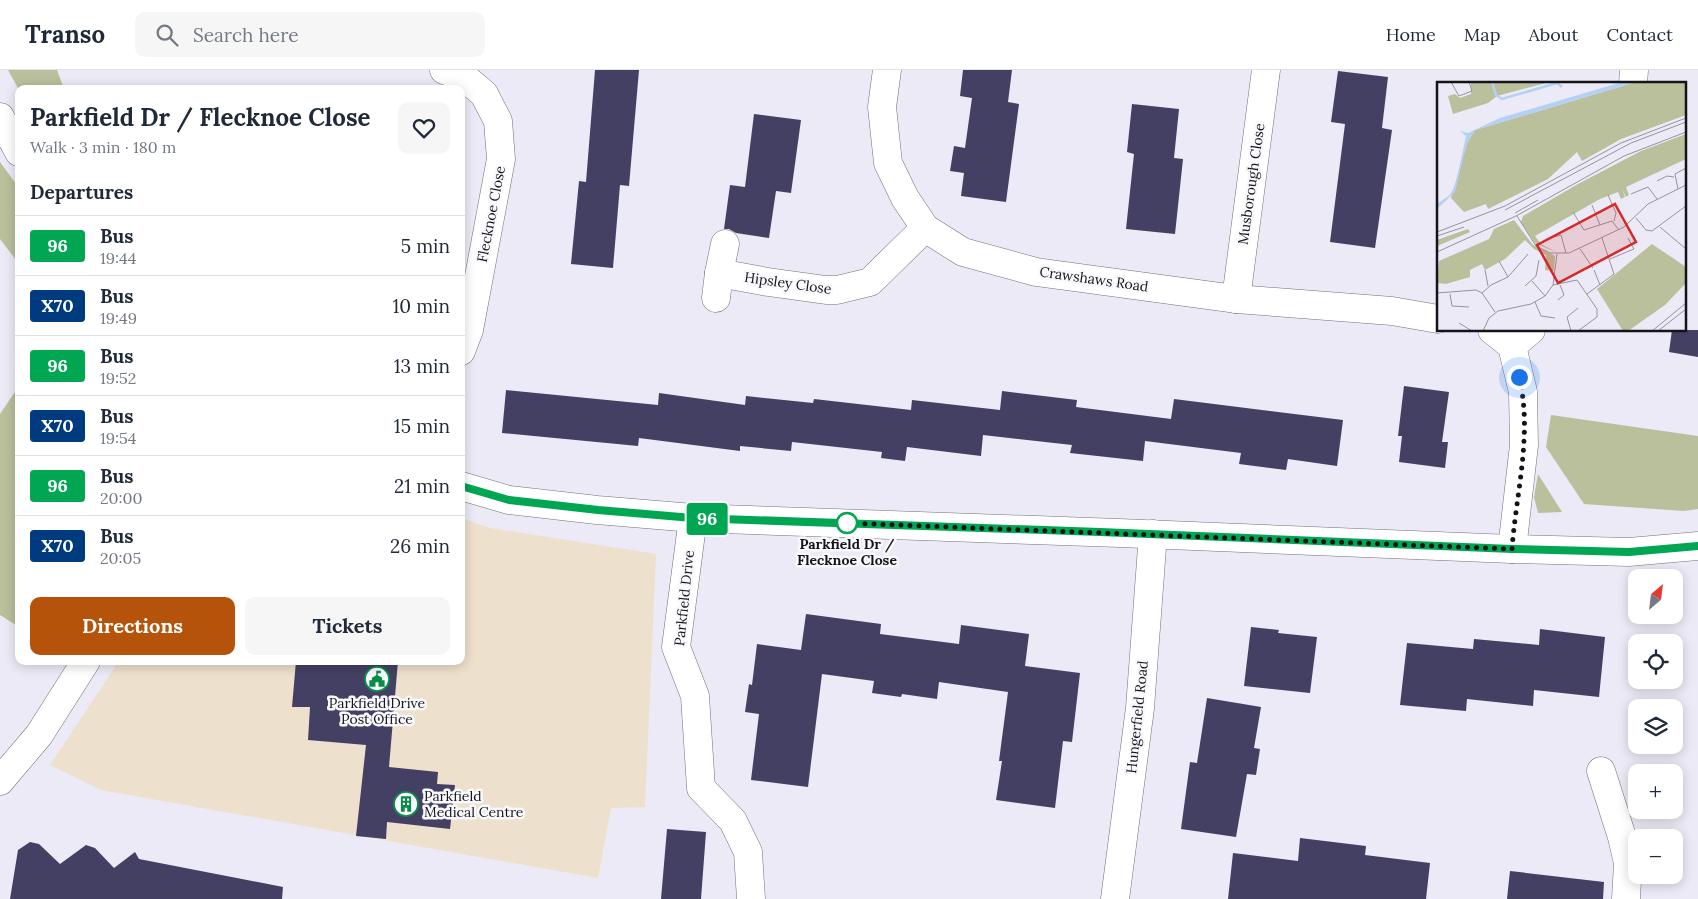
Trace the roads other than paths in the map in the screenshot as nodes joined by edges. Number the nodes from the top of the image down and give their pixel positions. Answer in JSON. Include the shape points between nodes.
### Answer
{"nodes":[{"id":1,"x":444,"y":70,"type":"edge"},
{"id":2,"x":887,"y":70,"type":"edge"},
{"id":3,"x":1266,"y":70,"type":"edge"},
{"id":4,"x":0,"y":117,"type":"edge"},
{"id":5,"x":15,"y":145,"type":"edge"},
{"id":6,"x":925,"y":228,"type":"junction"},
{"id":7,"x":725,"y":244,"type":"dead end"},
{"id":8,"x":1236,"y":299,"type":"junction"},
{"id":9,"x":1437,"y":319,"type":"edge"},
{"id":10,"x":1512,"y":335,"type":"edge"},
{"id":11,"x":465,"y":339,"type":"edge"},
{"id":12,"x":465,"y":487,"type":"edge"},
{"id":13,"x":693,"y":518,"type":"junction"},
{"id":14,"x":1152,"y":534,"type":"junction"},
{"id":15,"x":1698,"y":546,"type":"edge"},
{"id":16,"x":1512,"y":549,"type":"junction"},
{"id":17,"x":84,"y":665,"type":"edge"},
{"id":18,"x":1601,"y":770,"type":"dead end"},
{"id":19,"x":0,"y":781,"type":"edge"},
{"id":20,"x":751,"y":899,"type":"edge"},
{"id":21,"x":1115,"y":899,"type":"edge"},
{"id":22,"x":1626,"y":899,"type":"edge"}],
"edges":[{"from":1,"to":11,"type":"street","name":"Flecknoe Close","via":[[464,78],[484,94],[498,121],[501,159]]},
{"from":2,"to":6,"type":"street","name":"Crawshaws Road","via":[[882,107],[888,163],[905,198]]},
{"from":3,"to":8,"type":"street","name":"Musborough Close"},
{"from":4,"to":5,"type":"street"},
{"from":6,"to":7,"type":"street","name":"Hipsley Close","via":[[870,282],[837,290],[768,282],[718,285]]},
{"from":6,"to":8,"type":"street","name":"Crawshaws Road","via":[[963,252],[1036,272]]},
{"from":8,"to":9,"type":"street","name":"Crawshaws Road","via":[[1392,311]]},
{"from":10,"to":16,"type":"street","via":[[1523,392],[1524,445]]},
{"from":12,"to":13,"type":"street","via":[[509,500]]},
{"from":13,"to":14,"type":"street"},
{"from":13,"to":20,"type":"street","name":"Parkfield Drive","via":[[676,647],[695,696],[701,788],[733,821],[748,852]]},
{"from":14,"to":16,"type":"street"},
{"from":14,"to":21,"type":"street","name":"Hungerfield Road","via":[[1140,708]]},
{"from":15,"to":16,"type":"street","via":[[1629,552]]},
{"from":17,"to":19,"type":"street","via":[[40,735]]},
{"from":18,"to":22,"type":"street","via":[[1628,863]]}]}
